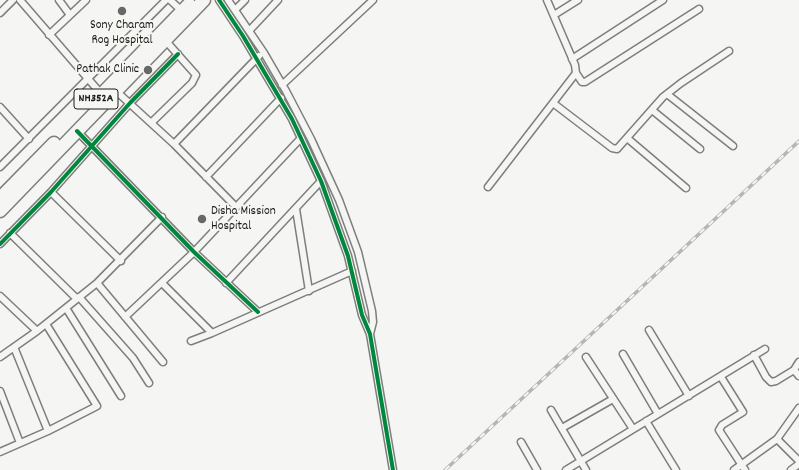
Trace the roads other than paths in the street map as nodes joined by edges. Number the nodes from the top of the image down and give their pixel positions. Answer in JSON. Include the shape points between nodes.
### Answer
{"nodes":[{"id":1,"x":13,"y":0,"type":"edge"},
{"id":2,"x":20,"y":0,"type":"edge"},
{"id":3,"x":59,"y":0,"type":"edge"},
{"id":4,"x":86,"y":0,"type":"edge"},
{"id":5,"x":166,"y":0,"type":"edge"},
{"id":6,"x":170,"y":0,"type":"edge"},
{"id":7,"x":193,"y":0,"type":"edge"},
{"id":8,"x":204,"y":0,"type":"edge"},
{"id":9,"x":219,"y":0,"type":"edge"},
{"id":10,"x":228,"y":0,"type":"edge"},
{"id":11,"x":245,"y":0,"type":"edge"},
{"id":12,"x":278,"y":0,"type":"edge"},
{"id":13,"x":373,"y":0,"type":"edge"},
{"id":14,"x":547,"y":0,"type":"edge"},
{"id":15,"x":578,"y":0,"type":"edge"},
{"id":16,"x":663,"y":0,"type":"edge"},
{"id":17,"x":699,"y":9,"type":"dead end"},
{"id":18,"x":235,"y":10,"type":"junction"},
{"id":19,"x":182,"y":11,"type":"junction"},
{"id":20,"x":0,"y":12,"type":"edge"},
{"id":21,"x":70,"y":15,"type":"junction"},
{"id":22,"x":554,"y":15,"type":"junction"},
{"id":23,"x":249,"y":31,"type":"junction"},
{"id":24,"x":49,"y":35,"type":"junction"},
{"id":25,"x":166,"y":40,"type":"junction"},
{"id":26,"x":729,"y":51,"type":"dead end"},
{"id":27,"x":264,"y":53,"type":"junction"},
{"id":28,"x":178,"y":54,"type":"junction"},
{"id":29,"x":257,"y":58,"type":"junction"},
{"id":30,"x":572,"y":59,"type":"junction"},
{"id":31,"x":576,"y":73,"type":"junction"},
{"id":32,"x":87,"y":80,"type":"junction"},
{"id":33,"x":282,"y":85,"type":"junction"},
{"id":34,"x":116,"y":91,"type":"junction"},
{"id":35,"x":667,"y":94,"type":"junction"},
{"id":36,"x":104,"y":97,"type":"junction"},
{"id":37,"x":280,"y":98,"type":"junction"},
{"id":38,"x":130,"y":103,"type":"junction"},
{"id":39,"x":553,"y":104,"type":"junction"},
{"id":40,"x":0,"y":107,"type":"edge"},
{"id":41,"x":652,"y":110,"type":"junction"},
{"id":42,"x":151,"y":123,"type":"junction"},
{"id":43,"x":77,"y":131,"type":"junction"},
{"id":44,"x":301,"y":138,"type":"junction"},
{"id":45,"x":627,"y":138,"type":"junction"},
{"id":46,"x":29,"y":139,"type":"junction"},
{"id":47,"x":174,"y":144,"type":"junction"},
{"id":48,"x":92,"y":146,"type":"junction"},
{"id":49,"x":733,"y":146,"type":"dead end"},
{"id":50,"x":700,"y":149,"type":"dead end"},
{"id":51,"x":0,"y":167,"type":"edge"},
{"id":52,"x":206,"y":177,"type":"junction"},
{"id":53,"x":321,"y":181,"type":"junction"},
{"id":54,"x":488,"y":187,"type":"dead end"},
{"id":55,"x":686,"y":188,"type":"dead end"},
{"id":56,"x":51,"y":192,"type":"junction"},
{"id":57,"x":0,"y":198,"type":"edge"},
{"id":58,"x":236,"y":207,"type":"junction"},
{"id":59,"x":296,"y":208,"type":"junction"},
{"id":60,"x":342,"y":210,"type":"junction"},
{"id":61,"x":0,"y":211,"type":"edge"},
{"id":62,"x":333,"y":214,"type":"junction"},
{"id":63,"x":162,"y":217,"type":"junction"},
{"id":64,"x":10,"y":233,"type":"junction"},
{"id":65,"x":0,"y":244,"type":"edge"},
{"id":66,"x":194,"y":252,"type":"junction"},
{"id":67,"x":121,"y":260,"type":"junction"},
{"id":68,"x":352,"y":270,"type":"junction"},
{"id":69,"x":97,"y":283,"type":"junction"},
{"id":70,"x":162,"y":283,"type":"junction"},
{"id":71,"x":226,"y":283,"type":"junction"},
{"id":72,"x":309,"y":291,"type":"junction"},
{"id":73,"x":0,"y":296,"type":"edge"},
{"id":74,"x":78,"y":298,"type":"junction"},
{"id":75,"x":66,"y":308,"type":"junction"},
{"id":76,"x":258,"y":312,"type":"junction"},
{"id":77,"x":125,"y":317,"type":"junction"},
{"id":78,"x":46,"y":324,"type":"junction"},
{"id":79,"x":649,"y":330,"type":"dead end"},
{"id":80,"x":37,"y":331,"type":"junction"},
{"id":81,"x":212,"y":333,"type":"junction"},
{"id":82,"x":370,"y":334,"type":"junction"},
{"id":83,"x":191,"y":341,"type":"dead end"},
{"id":84,"x":14,"y":347,"type":"junction"},
{"id":85,"x":765,"y":349,"type":"dead end"},
{"id":86,"x":623,"y":354,"type":"dead end"},
{"id":87,"x":754,"y":355,"type":"junction"},
{"id":88,"x":0,"y":357,"type":"edge"},
{"id":89,"x":586,"y":357,"type":"dead end"},
{"id":90,"x":163,"y":362,"type":"dead end"},
{"id":91,"x":799,"y":362,"type":"edge"},
{"id":92,"x":794,"y":370,"type":"junction"},
{"id":93,"x":799,"y":376,"type":"edge"},
{"id":94,"x":721,"y":377,"type":"junction"},
{"id":95,"x":149,"y":383,"type":"dead end"},
{"id":96,"x":0,"y":391,"type":"edge"},
{"id":97,"x":121,"y":396,"type":"dead end"},
{"id":98,"x":689,"y":396,"type":"junction"},
{"id":99,"x":613,"y":399,"type":"junction"},
{"id":100,"x":799,"y":408,"type":"edge"},
{"id":101,"x":551,"y":410,"type":"dead end"},
{"id":102,"x":658,"y":414,"type":"junction"},
{"id":103,"x":796,"y":417,"type":"edge"},
{"id":104,"x":646,"y":421,"type":"junction"},
{"id":105,"x":562,"y":428,"type":"junction"},
{"id":106,"x":633,"y":429,"type":"junction"},
{"id":107,"x":48,"y":431,"type":"junction"},
{"id":108,"x":777,"y":439,"type":"junction"},
{"id":109,"x":20,"y":442,"type":"junction"},
{"id":110,"x":521,"y":442,"type":"dead end"},
{"id":111,"x":0,"y":452,"type":"edge"},
{"id":112,"x":581,"y":461,"type":"junction"},
{"id":113,"x":799,"y":463,"type":"edge"},
{"id":114,"x":743,"y":467,"type":"edge"},
{"id":115,"x":393,"y":470,"type":"edge"},
{"id":116,"x":538,"y":470,"type":"edge"},
{"id":117,"x":566,"y":470,"type":"edge"},
{"id":118,"x":586,"y":470,"type":"edge"},
{"id":119,"x":676,"y":470,"type":"edge"},
{"id":120,"x":734,"y":470,"type":"edge"},
{"id":121,"x":790,"y":470,"type":"edge"}],
"edges":[{"from":1,"to":20,"type":"street"},
{"from":2,"to":24,"type":"street"},
{"from":3,"to":21,"type":"street"},
{"from":4,"to":21,"type":"street"},
{"from":5,"to":32,"type":"street"},
{"from":6,"to":19,"type":"street"},
{"from":7,"to":19,"type":"highway","number":"NH352A"},
{"from":8,"to":25,"type":"highway","number":"NH352A"},
{"from":9,"to":29,"type":"street"},
{"from":10,"to":18,"type":"street"},
{"from":11,"to":18,"type":"street"},
{"from":12,"to":23,"type":"street"},
{"from":13,"to":33,"type":"street"},
{"from":14,"to":22,"type":"street"},
{"from":15,"to":22,"type":"street"},
{"from":16,"to":30,"type":"street"},
{"from":17,"to":31,"type":"street","via":[[585,82],[582,82]]},
{"from":18,"to":23,"type":"street"},
{"from":19,"to":36,"type":"highway","number":"NH352A"},
{"from":21,"to":24,"type":"street"},
{"from":22,"to":30,"type":"street"},
{"from":23,"to":27,"type":"street"},
{"from":24,"to":32,"type":"street"},
{"from":25,"to":28,"type":"street"},
{"from":25,"to":34,"type":"highway","number":"NH352A"},
{"from":26,"to":35,"type":"street"},
{"from":27,"to":29,"type":"street"},
{"from":27,"to":33,"type":"street"},
{"from":28,"to":38,"type":"street"},
{"from":28,"to":42,"type":"street","via":[[194,71],[195,79]]},
{"from":29,"to":37,"type":"street"},
{"from":29,"to":47,"type":"street"},
{"from":30,"to":31,"type":"street"},
{"from":31,"to":39,"type":"street"},
{"from":32,"to":36,"type":"street"},
{"from":32,"to":46,"type":"street"},
{"from":33,"to":60,"type":"street","via":[[311,139]]},
{"from":34,"to":36,"type":"highway","number":"NH352A"},
{"from":34,"to":38,"type":"street"},
{"from":35,"to":41,"type":"street"},
{"from":35,"to":49,"type":"street"},
{"from":36,"to":43,"type":"highway","number":"NH352A"},
{"from":36,"to":57,"type":"highway","number":"NH352A"},
{"from":37,"to":44,"type":"street"},
{"from":37,"to":52,"type":"street"},
{"from":38,"to":42,"type":"street"},
{"from":38,"to":48,"type":"street"},
{"from":39,"to":45,"type":"street","via":[[615,150]]},
{"from":39,"to":54,"type":"street"},
{"from":40,"to":46,"type":"street"},
{"from":41,"to":45,"type":"street"},
{"from":41,"to":50,"type":"street"},
{"from":42,"to":47,"type":"street"},
{"from":43,"to":48,"type":"street"},
{"from":43,"to":61,"type":"highway","number":"NH352A"},
{"from":44,"to":53,"type":"street"},
{"from":44,"to":58,"type":"street"},
{"from":45,"to":55,"type":"street"},
{"from":46,"to":51,"type":"street"},
{"from":47,"to":52,"type":"street"},
{"from":48,"to":56,"type":"street"},
{"from":48,"to":63,"type":"street"},
{"from":52,"to":58,"type":"street"},
{"from":53,"to":59,"type":"street"},
{"from":53,"to":62,"type":"street"},
{"from":56,"to":64,"type":"street"},
{"from":56,"to":67,"type":"street"},
{"from":58,"to":66,"type":"street"},
{"from":59,"to":71,"type":"street"},
{"from":59,"to":72,"type":"street"},
{"from":60,"to":62,"type":"street"},
{"from":60,"to":82,"type":"street","via":[[358,252],[372,311],[374,322]]},
{"from":62,"to":68,"type":"street"},
{"from":63,"to":66,"type":"street"},
{"from":63,"to":67,"type":"street"},
{"from":64,"to":65,"type":"street"},
{"from":64,"to":74,"type":"street"},
{"from":66,"to":70,"type":"street"},
{"from":66,"to":71,"type":"street"},
{"from":67,"to":69,"type":"street"},
{"from":68,"to":72,"type":"street"},
{"from":68,"to":82,"type":"street","via":[[362,315]]},
{"from":69,"to":74,"type":"street"},
{"from":69,"to":77,"type":"street"},
{"from":70,"to":77,"type":"street"},
{"from":70,"to":81,"type":"street"},
{"from":71,"to":76,"type":"street"},
{"from":72,"to":76,"type":"street"},
{"from":73,"to":80,"type":"street"},
{"from":74,"to":75,"type":"street"},
{"from":74,"to":95,"type":"street","via":[[133,358]]},
{"from":75,"to":78,"type":"street"},
{"from":75,"to":97,"type":"street"},
{"from":76,"to":81,"type":"street"},
{"from":77,"to":90,"type":"street"},
{"from":78,"to":80,"type":"street"},
{"from":78,"to":107,"type":"street","via":[[97,406]]},
{"from":79,"to":98,"type":"street"},
{"from":80,"to":84,"type":"street"},
{"from":81,"to":83,"type":"street"},
{"from":82,"to":115,"type":"street"},
{"from":84,"to":88,"type":"street"},
{"from":84,"to":107,"type":"street"},
{"from":85,"to":87,"type":"street"},
{"from":86,"to":102,"type":"street"},
{"from":87,"to":92,"type":"street","via":[[771,382]]},
{"from":87,"to":94,"type":"street"},
{"from":89,"to":99,"type":"street"},
{"from":91,"to":92,"type":"street"},
{"from":92,"to":93,"type":"street"},
{"from":94,"to":98,"type":"street"},
{"from":94,"to":114,"type":"street","via":[[743,410],[719,430]]},
{"from":96,"to":109,"type":"street"},
{"from":98,"to":102,"type":"street"},
{"from":99,"to":105,"type":"street"},
{"from":99,"to":106,"type":"street"},
{"from":100,"to":103,"type":"street"},
{"from":101,"to":105,"type":"street"},
{"from":102,"to":104,"type":"street"},
{"from":103,"to":108,"type":"street"},
{"from":104,"to":106,"type":"street"},
{"from":104,"to":119,"type":"street"},
{"from":105,"to":112,"type":"street"},
{"from":106,"to":112,"type":"street"},
{"from":107,"to":109,"type":"street"},
{"from":108,"to":113,"type":"street"},
{"from":108,"to":114,"type":"street"},
{"from":109,"to":111,"type":"street"},
{"from":110,"to":116,"type":"street"},
{"from":112,"to":117,"type":"street"},
{"from":112,"to":118,"type":"street"},
{"from":113,"to":121,"type":"street"},
{"from":114,"to":120,"type":"street"}]}
